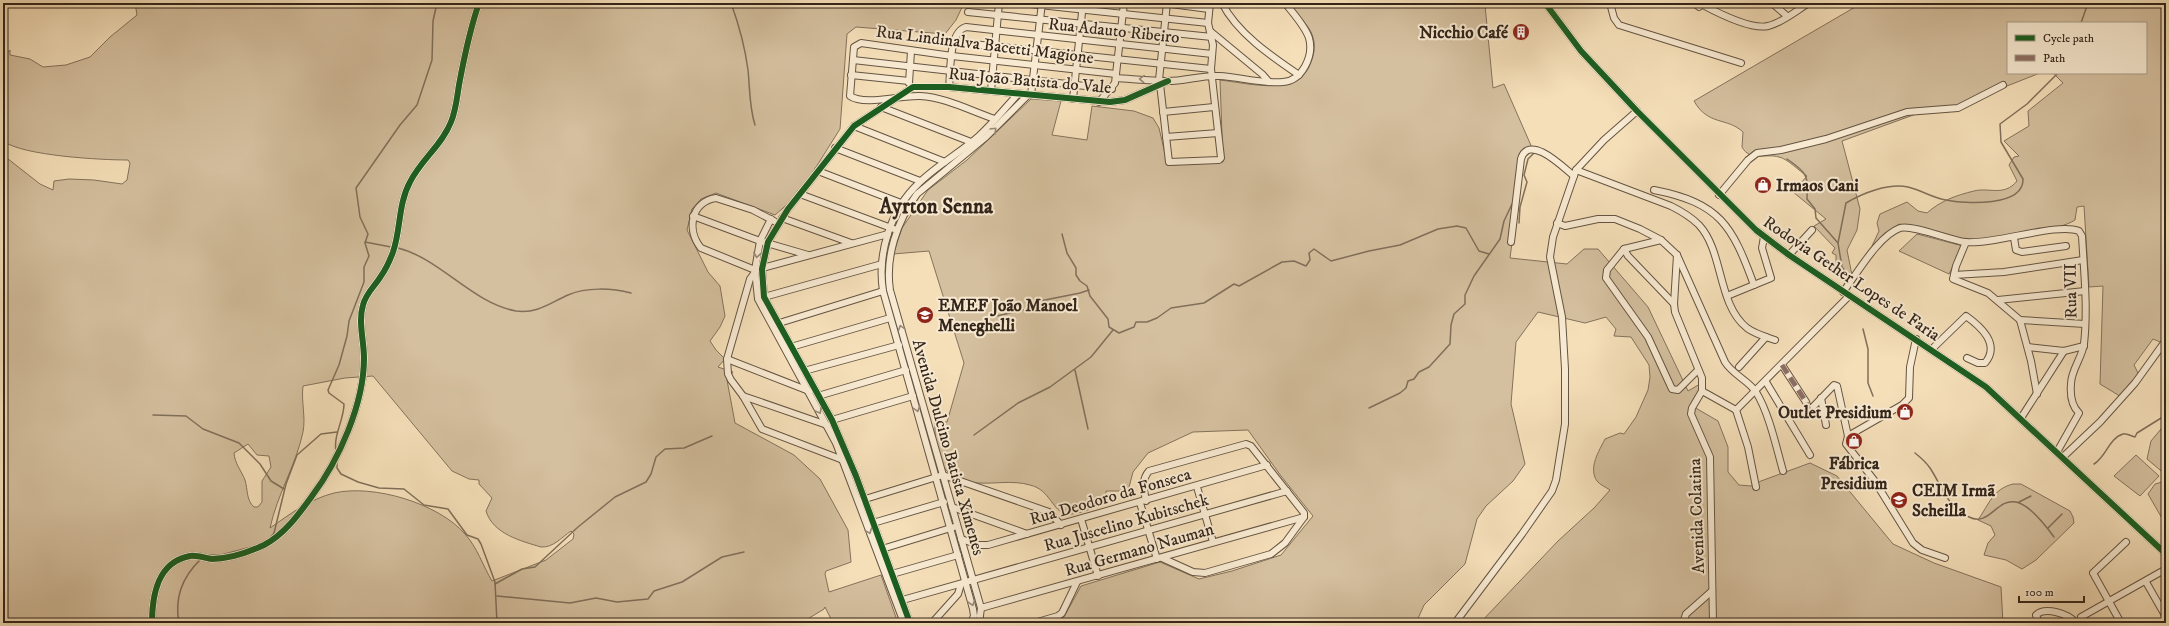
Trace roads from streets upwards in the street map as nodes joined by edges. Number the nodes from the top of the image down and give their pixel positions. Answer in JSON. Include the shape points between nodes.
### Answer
{"nodes":[{"id":1,"x":479,"y":3,"type":"edge"},
{"id":2,"x":999,"y":3,"type":"edge"},
{"id":3,"x":1021,"y":3,"type":"edge"},
{"id":4,"x":1083,"y":3,"type":"edge"},
{"id":5,"x":1124,"y":3,"type":"edge"},
{"id":6,"x":1163,"y":3,"type":"edge"},
{"id":7,"x":1167,"y":3,"type":"edge"},
{"id":8,"x":1222,"y":3,"type":"edge"},
{"id":9,"x":1285,"y":3,"type":"edge"},
{"id":10,"x":1545,"y":3,"type":"edge"},
{"id":11,"x":1610,"y":3,"type":"edge"},
{"id":12,"x":1693,"y":3,"type":"edge"},
{"id":13,"x":1772,"y":3,"type":"edge"},
{"id":14,"x":1809,"y":3,"type":"edge"},
{"id":15,"x":1041,"y":4,"type":"edge"},
{"id":16,"x":1703,"y":4,"type":"edge"},
{"id":17,"x":1210,"y":6,"type":"edge"},
{"id":18,"x":1082,"y":10,"type":"junction"},
{"id":19,"x":968,"y":12,"type":"dead end"},
{"id":20,"x":1122,"y":14,"type":"junction"},
{"id":21,"x":998,"y":16,"type":"junction"},
{"id":22,"x":1787,"y":16,"type":"junction"},
{"id":23,"x":1165,"y":18,"type":"junction"},
{"id":24,"x":1040,"y":20,"type":"junction"},
{"id":25,"x":1208,"y":23,"type":"junction"},
{"id":26,"x":1081,"y":25,"type":"junction"},
{"id":27,"x":1121,"y":28,"type":"junction"},
{"id":28,"x":998,"y":31,"type":"junction"},
{"id":29,"x":1210,"y":31,"type":"junction"},
{"id":30,"x":1162,"y":33,"type":"junction"},
{"id":31,"x":1038,"y":36,"type":"junction"},
{"id":32,"x":1212,"y":37,"type":"junction"},
{"id":33,"x":1079,"y":40,"type":"junction"},
{"id":34,"x":953,"y":42,"type":"junction"},
{"id":35,"x":1119,"y":44,"type":"junction"},
{"id":36,"x":996,"y":46,"type":"junction"},
{"id":37,"x":1162,"y":49,"type":"junction"},
{"id":38,"x":911,"y":50,"type":"junction"},
{"id":39,"x":1037,"y":50,"type":"junction"},
{"id":40,"x":1078,"y":54,"type":"junction"},
{"id":41,"x":1212,"y":54,"type":"junction"},
{"id":42,"x":952,"y":56,"type":"junction"},
{"id":43,"x":1118,"y":58,"type":"junction"},
{"id":44,"x":853,"y":60,"type":"junction"},
{"id":45,"x":995,"y":61,"type":"junction"},
{"id":46,"x":1160,"y":63,"type":"junction"},
{"id":47,"x":1741,"y":63,"type":"dead end"},
{"id":48,"x":1035,"y":65,"type":"junction"},
{"id":49,"x":910,"y":67,"type":"junction"},
{"id":50,"x":1210,"y":69,"type":"junction"},
{"id":51,"x":1076,"y":70,"type":"junction"},
{"id":52,"x":951,"y":71,"type":"junction"},
{"id":53,"x":851,"y":74,"type":"junction"},
{"id":54,"x":1298,"y":75,"type":"junction"},
{"id":55,"x":993,"y":76,"type":"junction"},
{"id":56,"x":1116,"y":76,"type":"junction"},
{"id":57,"x":1211,"y":76,"type":"junction"},
{"id":58,"x":909,"y":81,"type":"junction"},
{"id":59,"x":1034,"y":81,"type":"junction"},
{"id":60,"x":1159,"y":82,"type":"junction"},
{"id":61,"x":1268,"y":82,"type":"junction"},
{"id":62,"x":1075,"y":85,"type":"junction"},
{"id":63,"x":2003,"y":85,"type":"dead end"},
{"id":64,"x":949,"y":87,"type":"junction"},
{"id":65,"x":909,"y":89,"type":"junction"},
{"id":66,"x":1112,"y":89,"type":"junction"},
{"id":67,"x":991,"y":91,"type":"junction"},
{"id":68,"x":1018,"y":94,"type":"junction"},
{"id":69,"x":1030,"y":95,"type":"junction"},
{"id":70,"x":898,"y":97,"type":"junction"},
{"id":71,"x":1073,"y":99,"type":"junction"},
{"id":72,"x":1099,"y":102,"type":"junction"},
{"id":73,"x":881,"y":107,"type":"junction"},
{"id":74,"x":1214,"y":107,"type":"junction"},
{"id":75,"x":1637,"y":111,"type":"junction"},
{"id":76,"x":1163,"y":112,"type":"junction"},
{"id":77,"x":995,"y":119,"type":"junction"},
{"id":78,"x":854,"y":126,"type":"junction"},
{"id":79,"x":1218,"y":133,"type":"junction"},
{"id":80,"x":1166,"y":137,"type":"junction"},
{"id":81,"x":971,"y":142,"type":"junction"},
{"id":82,"x":835,"y":148,"type":"junction"},
{"id":83,"x":945,"y":162,"type":"junction"},
{"id":84,"x":818,"y":172,"type":"junction"},
{"id":85,"x":1575,"y":173,"type":"junction"},
{"id":86,"x":920,"y":182,"type":"junction"},
{"id":87,"x":1654,"y":190,"type":"dead end"},
{"id":88,"x":800,"y":194,"type":"junction"},
{"id":89,"x":1718,"y":195,"type":"junction"},
{"id":90,"x":901,"y":203,"type":"junction"},
{"id":91,"x":693,"y":216,"type":"junction"},
{"id":92,"x":782,"y":218,"type":"junction"},
{"id":93,"x":771,"y":219,"type":"junction"},
{"id":94,"x":1557,"y":223,"type":"junction"},
{"id":95,"x":777,"y":224,"type":"junction"},
{"id":96,"x":1812,"y":230,"type":"dead end"},
{"id":97,"x":889,"y":231,"type":"junction"},
{"id":98,"x":898,"y":231,"type":"junction"},
{"id":99,"x":1764,"y":236,"type":"junction"},
{"id":100,"x":2014,"y":238,"type":"junction"},
{"id":101,"x":1661,"y":240,"type":"junction"},
{"id":102,"x":760,"y":241,"type":"junction"},
{"id":103,"x":768,"y":242,"type":"junction"},
{"id":104,"x":1511,"y":242,"type":"dead end"},
{"id":105,"x":1966,"y":242,"type":"junction"},
{"id":106,"x":851,"y":244,"type":"junction"},
{"id":107,"x":2066,"y":246,"type":"dead end"},
{"id":108,"x":1624,"y":249,"type":"junction"},
{"id":109,"x":808,"y":255,"type":"junction"},
{"id":110,"x":1677,"y":255,"type":"junction"},
{"id":111,"x":1789,"y":255,"type":"junction"},
{"id":112,"x":2083,"y":260,"type":"junction"},
{"id":113,"x":882,"y":264,"type":"junction"},
{"id":114,"x":757,"y":270,"type":"junction"},
{"id":115,"x":1954,"y":275,"type":"junction"},
{"id":116,"x":1754,"y":285,"type":"junction"},
{"id":117,"x":883,"y":291,"type":"junction"},
{"id":118,"x":2085,"y":291,"type":"junction"},
{"id":119,"x":1843,"y":292,"type":"junction"},
{"id":120,"x":1726,"y":296,"type":"junction"},
{"id":121,"x":1849,"y":296,"type":"junction"},
{"id":122,"x":764,"y":297,"type":"junction"},
{"id":123,"x":1998,"y":300,"type":"junction"},
{"id":124,"x":1674,"y":304,"type":"junction"},
{"id":125,"x":890,"y":318,"type":"junction"},
{"id":126,"x":2020,"y":320,"type":"junction"},
{"id":127,"x":777,"y":323,"type":"junction"},
{"id":128,"x":2085,"y":324,"type":"junction"},
{"id":129,"x":772,"y":328,"type":"junction"},
{"id":130,"x":1766,"y":337,"type":"junction"},
{"id":131,"x":1916,"y":339,"type":"junction"},
{"id":132,"x":1775,"y":340,"type":"dead end"},
{"id":133,"x":2166,"y":340,"type":"edge"},
{"id":134,"x":899,"y":345,"type":"junction"},
{"id":135,"x":2084,"y":346,"type":"junction"},
{"id":136,"x":791,"y":347,"type":"junction"},
{"id":137,"x":2028,"y":347,"type":"junction"},
{"id":138,"x":1931,"y":350,"type":"junction"},
{"id":139,"x":2064,"y":351,"type":"junction"},
{"id":140,"x":1966,"y":358,"type":"dead end"},
{"id":141,"x":727,"y":359,"type":"junction"},
{"id":142,"x":1782,"y":365,"type":"junction"},
{"id":143,"x":1739,"y":367,"type":"dead end"},
{"id":144,"x":906,"y":370,"type":"junction"},
{"id":145,"x":1698,"y":370,"type":"junction"},
{"id":146,"x":804,"y":371,"type":"junction"},
{"id":147,"x":1766,"y":382,"type":"junction"},
{"id":148,"x":1702,"y":391,"type":"junction"},
{"id":149,"x":814,"y":392,"type":"junction"},
{"id":150,"x":1756,"y":392,"type":"junction"},
{"id":151,"x":2037,"y":394,"type":"junction"},
{"id":152,"x":743,"y":396,"type":"junction"},
{"id":153,"x":913,"y":396,"type":"junction"},
{"id":154,"x":1821,"y":398,"type":"junction"},
{"id":155,"x":1736,"y":410,"type":"junction"},
{"id":156,"x":2021,"y":418,"type":"junction"},
{"id":157,"x":832,"y":420,"type":"junction"},
{"id":158,"x":827,"y":425,"type":"junction"},
{"id":159,"x":1826,"y":425,"type":"dead end"},
{"id":160,"x":1848,"y":436,"type":"junction"},
{"id":161,"x":839,"y":443,"type":"junction"},
{"id":162,"x":2057,"y":452,"type":"junction"},
{"id":163,"x":1810,"y":455,"type":"dead end"},
{"id":164,"x":2063,"y":457,"type":"junction"},
{"id":165,"x":843,"y":460,"type":"junction"},
{"id":166,"x":1267,"y":466,"type":"junction"},
{"id":167,"x":1783,"y":471,"type":"dead end"},
{"id":168,"x":940,"y":476,"type":"junction"},
{"id":169,"x":1197,"y":487,"type":"junction"},
{"id":170,"x":1756,"y":487,"type":"dead end"},
{"id":171,"x":1288,"y":491,"type":"junction"},
{"id":172,"x":861,"y":500,"type":"junction"},
{"id":173,"x":944,"y":502,"type":"junction"},
{"id":174,"x":1143,"y":502,"type":"junction"},
{"id":175,"x":952,"y":507,"type":"junction"},
{"id":176,"x":1205,"y":514,"type":"junction"},
{"id":177,"x":1304,"y":517,"type":"junction"},
{"id":178,"x":1081,"y":519,"type":"junction"},
{"id":179,"x":873,"y":523,"type":"junction"},
{"id":180,"x":1061,"y":525,"type":"junction"},
{"id":181,"x":954,"y":527,"type":"junction"},
{"id":182,"x":1148,"y":531,"type":"junction"},
{"id":183,"x":1027,"y":534,"type":"junction"},
{"id":184,"x":960,"y":539,"type":"junction"},
{"id":185,"x":1213,"y":542,"type":"junction"},
{"id":186,"x":2126,"y":542,"type":"dead end"},
{"id":187,"x":1090,"y":548,"type":"junction"},
{"id":188,"x":882,"y":549,"type":"junction"},
{"id":189,"x":2166,"y":554,"type":"edge"},
{"id":190,"x":958,"y":555,"type":"junction"},
{"id":191,"x":1160,"y":558,"type":"junction"},
{"id":192,"x":1945,"y":558,"type":"dead end"},
{"id":193,"x":2166,"y":569,"type":"edge"},
{"id":194,"x":892,"y":574,"type":"junction"},
{"id":195,"x":1098,"y":576,"type":"junction"},
{"id":196,"x":973,"y":580,"type":"junction"},
{"id":197,"x":1077,"y":582,"type":"junction"},
{"id":198,"x":2146,"y":582,"type":"junction"},
{"id":199,"x":964,"y":583,"type":"junction"},
{"id":200,"x":1712,"y":591,"type":"junction"},
{"id":201,"x":898,"y":601,"type":"junction"},
{"id":202,"x":2109,"y":602,"type":"junction"},
{"id":203,"x":982,"y":608,"type":"junction"},
{"id":204,"x":1058,"y":616,"type":"junction"},
{"id":205,"x":2081,"y":617,"type":"dead end"},
{"id":206,"x":2166,"y":617,"type":"edge"},
{"id":207,"x":2038,"y":622,"type":"edge"},
{"id":208,"x":152,"y":623,"type":"edge"},
{"id":209,"x":904,"y":623,"type":"edge"},
{"id":210,"x":910,"y":623,"type":"edge"},
{"id":211,"x":932,"y":623,"type":"edge"},
{"id":212,"x":971,"y":623,"type":"edge"},
{"id":213,"x":979,"y":623,"type":"edge"},
{"id":214,"x":1034,"y":623,"type":"edge"},
{"id":215,"x":1054,"y":623,"type":"edge"},
{"id":216,"x":1455,"y":623,"type":"edge"},
{"id":217,"x":1683,"y":623,"type":"edge"},
{"id":218,"x":1713,"y":623,"type":"edge"},
{"id":219,"x":2076,"y":623,"type":"edge"},
{"id":220,"x":2121,"y":623,"type":"edge"}],
"edges":[{"from":1,"to":208,"type":"street","via":[[451,122],[433,152],[409,183],[400,206],[394,250],[363,305],[364,358],[359,400],[344,440],[313,495],[288,526],[264,545],[224,558],[190,556],[169,567],[158,582],[152,609]]},
{"from":2,"to":21,"type":"street"},
{"from":3,"to":15,"type":"street"},
{"from":4,"to":18,"type":"street"},
{"from":5,"to":20,"type":"street"},
{"from":6,"to":7,"type":"street"},
{"from":7,"to":17,"type":"street"},
{"from":7,"to":23,"type":"street"},
{"from":8,"to":54,"type":"street","via":[[1240,29]]},
{"from":9,"to":54,"type":"street","via":[[1309,39],[1308,59]]},
{"from":10,"to":75,"type":"street","name":"Rodovia Gether Lopes de Faria","via":[[1581,51]]},
{"from":11,"to":47,"type":"street","via":[[1619,25]]},
{"from":12,"to":16,"type":"street","via":[[1697,6]]},
{"from":13,"to":22,"type":"street"},
{"from":14,"to":22,"type":"street"},
{"from":15,"to":18,"type":"street"},
{"from":15,"to":24,"type":"street"},
{"from":16,"to":22,"type":"street","via":[[1720,14],[1759,26],[1768,26]]},
{"from":17,"to":25,"type":"street"},
{"from":18,"to":20,"type":"street"},
{"from":18,"to":26,"type":"street"},
{"from":19,"to":21,"type":"street"},
{"from":20,"to":23,"type":"street"},
{"from":20,"to":27,"type":"street"},
{"from":21,"to":24,"type":"street"},
{"from":21,"to":28,"type":"street"},
{"from":23,"to":25,"type":"street"},
{"from":23,"to":30,"type":"street"},
{"from":24,"to":26,"type":"street"},
{"from":24,"to":31,"type":"street"},
{"from":25,"to":29,"type":"street"},
{"from":26,"to":27,"type":"street"},
{"from":26,"to":33,"type":"street"},
{"from":27,"to":30,"type":"street"},
{"from":27,"to":35,"type":"street"},
{"from":28,"to":31,"type":"street","name":"Rua Adauto Ribeiro"},
{"from":28,"to":34,"type":"street","name":"Rua Adauto Ribeiro","via":[[966,27],[957,33]]},
{"from":28,"to":36,"type":"street"},
{"from":29,"to":32,"type":"street"},
{"from":29,"to":61,"type":"street","via":[[1262,74]]},
{"from":30,"to":32,"type":"street"},
{"from":30,"to":37,"type":"street"},
{"from":31,"to":33,"type":"street","name":"Rua Adauto Ribeiro"},
{"from":31,"to":39,"type":"street"},
{"from":32,"to":41,"type":"street"},
{"from":33,"to":35,"type":"street","name":"Rua Adauto Ribeiro"},
{"from":33,"to":40,"type":"street"},
{"from":34,"to":36,"type":"street"},
{"from":34,"to":42,"type":"street"},
{"from":35,"to":37,"type":"street","name":"Rua Adauto Ribeiro"},
{"from":35,"to":43,"type":"street"},
{"from":36,"to":39,"type":"street"},
{"from":36,"to":45,"type":"street"},
{"from":37,"to":41,"type":"street","name":"Rua Adauto Ribeiro"},
{"from":37,"to":46,"type":"street"},
{"from":38,"to":42,"type":"street","name":"Rua Lindinalva Bacetti Magione"},
{"from":38,"to":44,"type":"street","name":"Rua Lindinalva Bacetti Magione","via":[[861,43],[856,45]]},
{"from":38,"to":49,"type":"street"},
{"from":39,"to":40,"type":"street"},
{"from":39,"to":48,"type":"street"},
{"from":40,"to":43,"type":"street"},
{"from":40,"to":51,"type":"street"},
{"from":41,"to":50,"type":"street"},
{"from":42,"to":45,"type":"street","name":"Rua Lindinalva Bacetti Magione"},
{"from":42,"to":52,"type":"street"},
{"from":43,"to":46,"type":"street"},
{"from":43,"to":56,"type":"street"},
{"from":44,"to":49,"type":"street"},
{"from":44,"to":53,"type":"street"},
{"from":45,"to":48,"type":"street","name":"Rua Lindinalva Bacetti Magione"},
{"from":45,"to":55,"type":"street"},
{"from":46,"to":50,"type":"street"},
{"from":46,"to":60,"type":"street"},
{"from":48,"to":51,"type":"street","name":"Rua Lindinalva Bacetti Magione"},
{"from":48,"to":59,"type":"street"},
{"from":49,"to":52,"type":"street"},
{"from":49,"to":58,"type":"street"},
{"from":50,"to":57,"type":"street"},
{"from":51,"to":56,"type":"street","name":"Rua Lindinalva Bacetti Magione"},
{"from":51,"to":62,"type":"street"},
{"from":52,"to":55,"type":"street"},
{"from":52,"to":64,"type":"street"},
{"from":53,"to":58,"type":"street"},
{"from":53,"to":70,"type":"street","via":[[849,94],[855,99]]},
{"from":54,"to":61,"type":"street","name":"Rua Lindinalva Bacetti Magione","via":[[1284,82]]},
{"from":55,"to":59,"type":"street"},
{"from":55,"to":67,"type":"street"},
{"from":60,"to":56,"type":"street","name":"Rua Lindinalva Bacetti Magione","one_way":true},
{"from":56,"to":66,"type":"street"},
{"from":57,"to":60,"type":"street","name":"Rua Lindinalva Bacetti Magione"},
{"from":57,"to":61,"type":"street","name":"Rua Lindinalva Bacetti Magione"},
{"from":57,"to":74,"type":"street"},
{"from":58,"to":65,"type":"street"},
{"from":59,"to":62,"type":"street"},
{"from":59,"to":69,"type":"street"},
{"from":60,"to":72,"type":"street","name":"Rua João Batista do Vale","via":[[1125,100]]},
{"from":60,"to":76,"type":"street"},
{"from":62,"to":66,"type":"street"},
{"from":62,"to":71,"type":"street"},
{"from":63,"to":89,"type":"street","via":[[1958,108],[1907,112],[1826,139],[1782,150],[1757,153]]},
{"from":64,"to":65,"type":"street","name":"Rua João Batista do Vale","via":[[916,86]]},
{"from":64,"to":67,"type":"street","name":"Rua João Batista do Vale"},
{"from":65,"to":70,"type":"street"},
{"from":66,"to":72,"type":"street"},
{"from":67,"to":68,"type":"street","name":"Rua João Batista do Vale"},
{"from":68,"to":69,"type":"street","name":"Rua João Batista do Vale"},
{"from":68,"to":77,"type":"street","name":"Avenida Dulcino Batista Ximenes"},
{"from":69,"to":71,"type":"street","name":"Rua João Batista do Vale"},
{"from":98,"to":69,"type":"street","name":"Avenida Dulcino Batista Ximenes","one_way":true,"via":[[911,202],[923,187],[986,137]]},
{"from":70,"to":73,"type":"street"},
{"from":70,"to":77,"type":"street","via":[[932,97]]},
{"from":71,"to":72,"type":"street","name":"Rua João Batista do Vale"},
{"from":73,"to":78,"type":"street"},
{"from":73,"to":81,"type":"street"},
{"from":74,"to":76,"type":"street"},
{"from":74,"to":79,"type":"street"},
{"from":75,"to":85,"type":"street","via":[[1604,140]]},
{"from":75,"to":89,"type":"street","name":"Rodovia Gether Lopes de Faria"},
{"from":76,"to":80,"type":"street"},
{"from":77,"to":81,"type":"street","name":"Avenida Dulcino Batista Ximenes"},
{"from":78,"to":82,"type":"street"},
{"from":78,"to":83,"type":"street"},
{"from":79,"to":80,"type":"street"},
{"from":79,"to":80,"type":"street","via":[[1220,158],[1214,161],[1170,163]]},
{"from":81,"to":83,"type":"street","name":"Avenida Dulcino Batista Ximenes"},
{"from":82,"to":84,"type":"street"},
{"from":82,"to":86,"type":"street"},
{"from":83,"to":86,"type":"street","name":"Avenida Dulcino Batista Ximenes"},
{"from":84,"to":88,"type":"street"},
{"from":84,"to":90,"type":"street"},
{"from":85,"to":94,"type":"street"},
{"from":85,"to":104,"type":"street","via":[[1540,151],[1531,149],[1525,152],[1521,159]]},
{"from":85,"to":120,"type":"street","via":[[1671,206],[1693,220],[1703,229],[1707,238]]},
{"from":86,"to":90,"type":"street","name":"Avenida Dulcino Batista Ximenes"},
{"from":87,"to":116,"type":"street","via":[[1686,198],[1717,214],[1740,249]]},
{"from":88,"to":92,"type":"street"},
{"from":88,"to":97,"type":"street"},
{"from":89,"to":99,"type":"street","name":"Rodovia Gether Lopes de Faria"},
{"from":90,"to":97,"type":"street","name":"Avenida Dulcino Batista Ximenes"},
{"from":91,"to":93,"type":"street","via":[[704,202],[716,198]]},
{"from":91,"to":102,"type":"street"},
{"from":91,"to":114,"type":"street","via":[[691,229],[700,248]]},
{"from":92,"to":95,"type":"street"},
{"from":92,"to":106,"type":"street"},
{"from":93,"to":95,"type":"street"},
{"from":93,"to":102,"type":"street"},
{"from":94,"to":101,"type":"street","via":[[1565,226],[1598,219],[1615,220],[1640,228]]},
{"from":94,"to":216,"type":"street","via":[[1550,257],[1562,317],[1565,424],[1556,480],[1552,491],[1522,534]]},
{"from":95,"to":103,"type":"street"},
{"from":96,"to":111,"type":"street"},
{"from":97,"to":98,"type":"street"},
{"from":97,"to":106,"type":"street"},
{"from":97,"to":113,"type":"street","name":"Avenida Dulcino Batista Ximenes"},
{"from":168,"to":98,"type":"street","name":"Avenida Dulcino Batista Ximenes","one_way":true,"via":[[890,290],[889,261]]},
{"from":99,"to":111,"type":"street","name":"Rodovia Gether Lopes de Faria"},
{"from":99,"to":116,"type":"street","via":[[1762,248],[1771,276],[1770,279]]},
{"from":100,"to":105,"type":"street"},
{"from":100,"to":107,"type":"street","via":[[2016,250],[2022,252]]},
{"from":100,"to":112,"type":"street","name":"Rua VII","via":[[2064,229],[2079,231],[2082,236]]},
{"from":101,"to":108,"type":"street"},
{"from":101,"to":110,"type":"street"},
{"from":102,"to":103,"type":"street"},
{"from":102,"to":114,"type":"street","one_way":true},
{"from":103,"to":109,"type":"street"},
{"from":103,"to":114,"type":"street"},
{"from":105,"to":115,"type":"street"},
{"from":105,"to":119,"type":"street","via":[[1907,228],[1899,229],[1890,234],[1872,253]]},
{"from":106,"to":109,"type":"street"},
{"from":108,"to":124,"type":"street"},
{"from":108,"to":145,"type":"street","via":[[1607,270],[1606,278],[1648,337],[1672,389],[1678,390]]},
{"from":109,"to":114,"type":"street"},
{"from":110,"to":124,"type":"street"},
{"from":110,"to":150,"type":"street","via":[[1728,368]]},
{"from":111,"to":119,"type":"street","name":"Rodovia Gether Lopes de Faria"},
{"from":112,"to":115,"type":"street","via":[[2004,272]]},
{"from":112,"to":118,"type":"street","name":"Rua VII"},
{"from":113,"to":117,"type":"street","name":"Avenida Dulcino Batista Ximenes"},
{"from":113,"to":122,"type":"street"},
{"from":114,"to":122,"type":"street"},
{"from":114,"to":129,"type":"street","via":[[758,299]]},
{"from":114,"to":141,"type":"street","via":[[750,279]]},
{"from":115,"to":123,"type":"street","via":[[1953,279]]},
{"from":116,"to":120,"type":"street"},
{"from":117,"to":125,"type":"street","name":"Avenida Dulcino Batista Ximenes"},
{"from":117,"to":127,"type":"street"},
{"from":118,"to":123,"type":"street"},
{"from":118,"to":128,"type":"street","name":"Rua VII"},
{"from":119,"to":121,"type":"street","name":"Rodovia Gether Lopes de Faria"},
{"from":120,"to":130,"type":"street","via":[[1746,327]]},
{"from":121,"to":131,"type":"street","name":"Rodovia Gether Lopes de Faria"},
{"from":121,"to":142,"type":"street"},
{"from":122,"to":127,"type":"street"},
{"from":123,"to":126,"type":"street"},
{"from":124,"to":145,"type":"street"},
{"from":125,"to":134,"type":"street","name":"Avenida Dulcino Batista Ximenes"},
{"from":125,"to":136,"type":"street"},
{"from":126,"to":128,"type":"street"},
{"from":126,"to":137,"type":"street"},
{"from":127,"to":129,"type":"street"},
{"from":127,"to":136,"type":"street"},
{"from":128,"to":135,"type":"street","name":"Rua VII"},
{"from":129,"to":149,"type":"street"},
{"from":130,"to":132,"type":"street"},
{"from":130,"to":143,"type":"street"},
{"from":131,"to":138,"type":"street","name":"Rodovia Gether Lopes de Faria"},
{"from":131,"to":160,"type":"street","via":[[1910,367],[1909,398],[1902,405]]},
{"from":133,"to":164,"type":"street","via":[[2135,383],[2100,422]]},
{"from":134,"to":144,"type":"street","name":"Avenida Dulcino Batista Ximenes"},
{"from":134,"to":146,"type":"street"},
{"from":135,"to":139,"type":"street"},
{"from":135,"to":162,"type":"street","name":"Rua VII","via":[[2070,387],[2072,404],[2079,413]]},
{"from":136,"to":146,"type":"street"},
{"from":137,"to":139,"type":"street"},
{"from":137,"to":151,"type":"street"},
{"from":138,"to":140,"type":"street","via":[[1966,316],[1988,334],[1990,355],[1985,363]]},
{"from":138,"to":156,"type":"street","name":"Rodovia Gether Lopes de Faria","via":[[1986,387]]},
{"from":139,"to":151,"type":"street"},
{"from":141,"to":149,"type":"street"},
{"from":141,"to":152,"type":"street","via":[[728,374]]},
{"from":142,"to":147,"type":"street"},
{"from":142,"to":154,"type":"street","via":[[1809,411]]},
{"from":144,"to":149,"type":"street"},
{"from":144,"to":153,"type":"street","name":"Avenida Dulcino Batista Ximenes"},
{"from":145,"to":148,"type":"street","via":[[1702,378]]},
{"from":146,"to":149,"type":"street"},
{"from":147,"to":150,"type":"street"},
{"from":147,"to":163,"type":"street"},
{"from":148,"to":155,"type":"street"},
{"from":148,"to":200,"type":"street","name":"Avenida Colatina","via":[[1691,414],[1710,457]]},
{"from":149,"to":157,"type":"street"},
{"from":149,"to":158,"type":"street","one_way":true},
{"from":150,"to":155,"type":"street"},
{"from":150,"to":167,"type":"street"},
{"from":151,"to":156,"type":"street"},
{"from":152,"to":158,"type":"street"},
{"from":152,"to":165,"type":"street","via":[[762,429]]},
{"from":153,"to":157,"type":"street"},
{"from":153,"to":168,"type":"street","name":"Avenida Dulcino Batista Ximenes","one_way":true},
{"from":154,"to":159,"type":"street"},
{"from":154,"to":160,"type":"street","via":[[1834,385],[1838,386]]},
{"from":155,"to":170,"type":"street","via":[[1748,447]]},
{"from":156,"to":162,"type":"street","name":"Rodovia Gether Lopes de Faria"},
{"from":157,"to":161,"type":"street"},
{"from":158,"to":161,"type":"street"},
{"from":160,"to":192,"type":"street","via":[[1846,444],[1874,480],[1914,544],[1922,550]]},
{"from":161,"to":165,"type":"street"},
{"from":161,"to":172,"type":"street"},
{"from":162,"to":164,"type":"street","name":"Rodovia Gether Lopes de Faria"},
{"from":164,"to":189,"type":"street","name":"Rodovia Gether Lopes de Faria"},
{"from":165,"to":172,"type":"street"},
{"from":166,"to":169,"type":"street","name":"Rua Deodoro da Fonseca"},
{"from":166,"to":171,"type":"street"},
{"from":166,"to":174,"type":"street","via":[[1251,446],[1246,444],[1149,471],[1144,478]]},
{"from":168,"to":172,"type":"street"},
{"from":168,"to":173,"type":"street","name":"Avenida Dulcino Batista Ximenes"},
{"from":168,"to":175,"type":"street","name":"Avenida Dulcino Batista Ximenes"},
{"from":168,"to":180,"type":"street","via":[[1049,512]]},
{"from":169,"to":174,"type":"street","name":"Rua Deodoro da Fonseca"},
{"from":169,"to":176,"type":"street"},
{"from":171,"to":176,"type":"street","name":"Rua Juscelino Kubitschek"},
{"from":171,"to":177,"type":"street","via":[[1303,510]]},
{"from":172,"to":179,"type":"street"},
{"from":172,"to":201,"type":"street","one_way":true},
{"from":173,"to":179,"type":"street"},
{"from":173,"to":181,"type":"street","name":"Avenida Dulcino Batista Ximenes"},
{"from":174,"to":178,"type":"street","name":"Rua Deodoro da Fonseca"},
{"from":174,"to":182,"type":"street"},
{"from":175,"to":181,"type":"street","name":"Avenida Dulcino Batista Ximenes"},
{"from":175,"to":183,"type":"street"},
{"from":176,"to":182,"type":"street","name":"Rua Juscelino Kubitschek"},
{"from":176,"to":185,"type":"street"},
{"from":177,"to":185,"type":"street","name":"Rua Germano Nauman"},
{"from":177,"to":191,"type":"street","via":[[1285,543],[1271,554],[1205,573],[1193,572]]},
{"from":178,"to":180,"type":"street","name":"Rua Deodoro da Fonseca"},
{"from":178,"to":187,"type":"street"},
{"from":179,"to":188,"type":"street"},
{"from":180,"to":183,"type":"street","name":"Rua Deodoro da Fonseca"},
{"from":181,"to":184,"type":"street","name":"Avenida Dulcino Batista Ximenes"},
{"from":181,"to":188,"type":"street"},
{"from":181,"to":190,"type":"street","name":"Avenida Dulcino Batista Ximenes"},
{"from":182,"to":187,"type":"street","name":"Rua Juscelino Kubitschek"},
{"from":182,"to":191,"type":"street"},
{"from":183,"to":184,"type":"street","name":"Rua Deodoro da Fonseca","via":[[983,545]]},
{"from":184,"to":196,"type":"street","name":"Avenida Dulcino Batista Ximenes"},
{"from":185,"to":191,"type":"street","name":"Rua Germano Nauman"},
{"from":186,"to":202,"type":"street","via":[[2093,573]]},
{"from":187,"to":195,"type":"street"},
{"from":187,"to":196,"type":"street","name":"Rua Juscelino Kubitschek"},
{"from":188,"to":194,"type":"street"},
{"from":190,"to":194,"type":"street"},
{"from":190,"to":199,"type":"street","name":"Avenida Dulcino Batista Ximenes"},
{"from":191,"to":195,"type":"street","name":"Rua Germano Nauman"},
{"from":193,"to":198,"type":"street"},
{"from":194,"to":201,"type":"street"},
{"from":195,"to":197,"type":"street","name":"Rua Germano Nauman"},
{"from":196,"to":199,"type":"street","name":"Rua Juscelino Kubitschek"},
{"from":196,"to":203,"type":"street","name":"Avenida Dulcino Batista Ximenes"},
{"from":197,"to":203,"type":"street","name":"Rua Germano Nauman"},
{"from":197,"to":204,"type":"street","via":[[1066,609]]},
{"from":198,"to":202,"type":"street"},
{"from":198,"to":206,"type":"street"},
{"from":199,"to":201,"type":"street","name":"Rua Juscelino Kubitschek"},
{"from":199,"to":211,"type":"street","via":[[958,594]]},
{"from":199,"to":212,"type":"street","name":"Avenida Dulcino Batista Ximenes","one_way":true,"via":[[974,609]]},
{"from":200,"to":217,"type":"street","via":[[1686,614]]},
{"from":200,"to":218,"type":"street","name":"Avenida Colatina"},
{"from":201,"to":209,"type":"street"},
{"from":201,"to":210,"type":"street"},
{"from":202,"to":205,"type":"street"},
{"from":202,"to":220,"type":"street"},
{"from":203,"to":213,"type":"street","name":"Avenida Dulcino Batista Ximenes"},
{"from":204,"to":214,"type":"street"},
{"from":204,"to":215,"type":"street"},
{"from":207,"to":219,"type":"street","via":[[2035,616],[2038,612],[2049,611]]}]}
